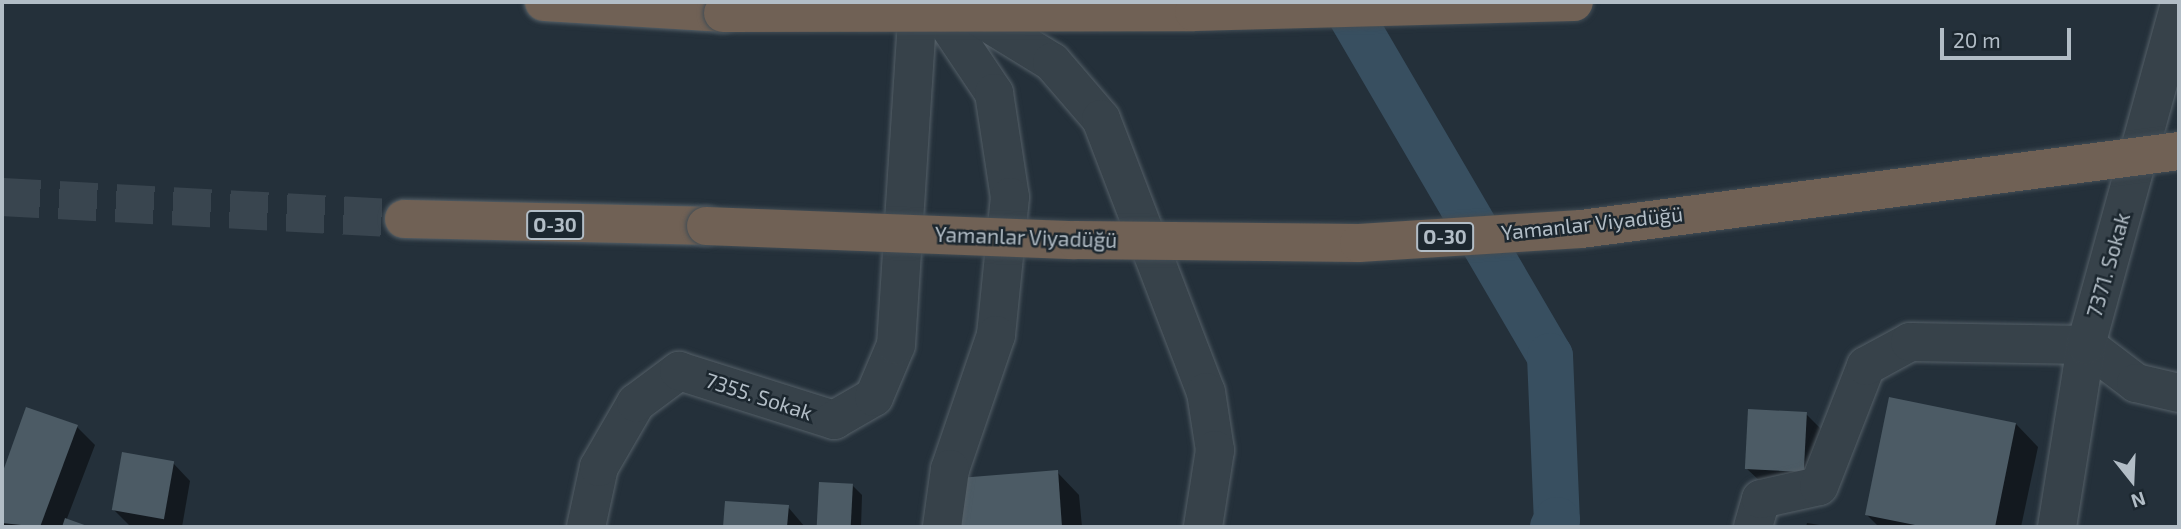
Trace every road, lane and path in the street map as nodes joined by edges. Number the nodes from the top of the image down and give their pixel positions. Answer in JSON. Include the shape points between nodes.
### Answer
{"nodes":[{"id":1,"x":544,"y":2,"type":"edge"},
{"id":2,"x":918,"y":2,"type":"edge"},
{"id":3,"x":933,"y":2,"type":"edge"},
{"id":4,"x":953,"y":2,"type":"edge"},
{"id":5,"x":1574,"y":2,"type":"edge"},
{"id":6,"x":2179,"y":8,"type":"edge"},
{"id":7,"x":2179,"y":151,"type":"edge"},
{"id":8,"x":404,"y":219,"type":"tunnel mouth"},
{"id":9,"x":2086,"y":345,"type":"junction"},
{"id":10,"x":2179,"y":393,"type":"edge"},
{"id":11,"x":586,"y":527,"type":"edge"},
{"id":12,"x":942,"y":527,"type":"edge"},
{"id":13,"x":1203,"y":527,"type":"edge"},
{"id":14,"x":1753,"y":527,"type":"edge"},
{"id":15,"x":2057,"y":527,"type":"edge"}],
"edges":[{"from":1,"to":5,"type":"highway","bridge":true,"via":[[723,13],[1194,12]]},
{"from":2,"to":11,"type":"street","name":"7355. Sokak","via":[[896,345],[874,397],[834,420],[679,370],[636,403],[599,467]]},
{"from":3,"to":12,"type":"street","via":[[994,93],[1010,197],[996,335],[950,469]]},
{"from":4,"to":13,"type":"street","via":[[1052,62],[1101,119],[1206,392],[1215,450]]},
{"from":6,"to":9,"type":"street","name":"7371. Sokak"},
{"from":7,"to":8,"type":"highway","name":"Yamanlar Viyadüğü","number":"O-30","bridge":true,"via":[[1581,229],[1359,243],[1075,240]]},
{"from":9,"to":10,"type":"street","via":[[2136,383]]},
{"from":9,"to":14,"type":"street","via":[[1910,342],[1866,366],[1819,485],[1761,499]]},
{"from":9,"to":15,"type":"street","name":"7371. Sokak"}]}
